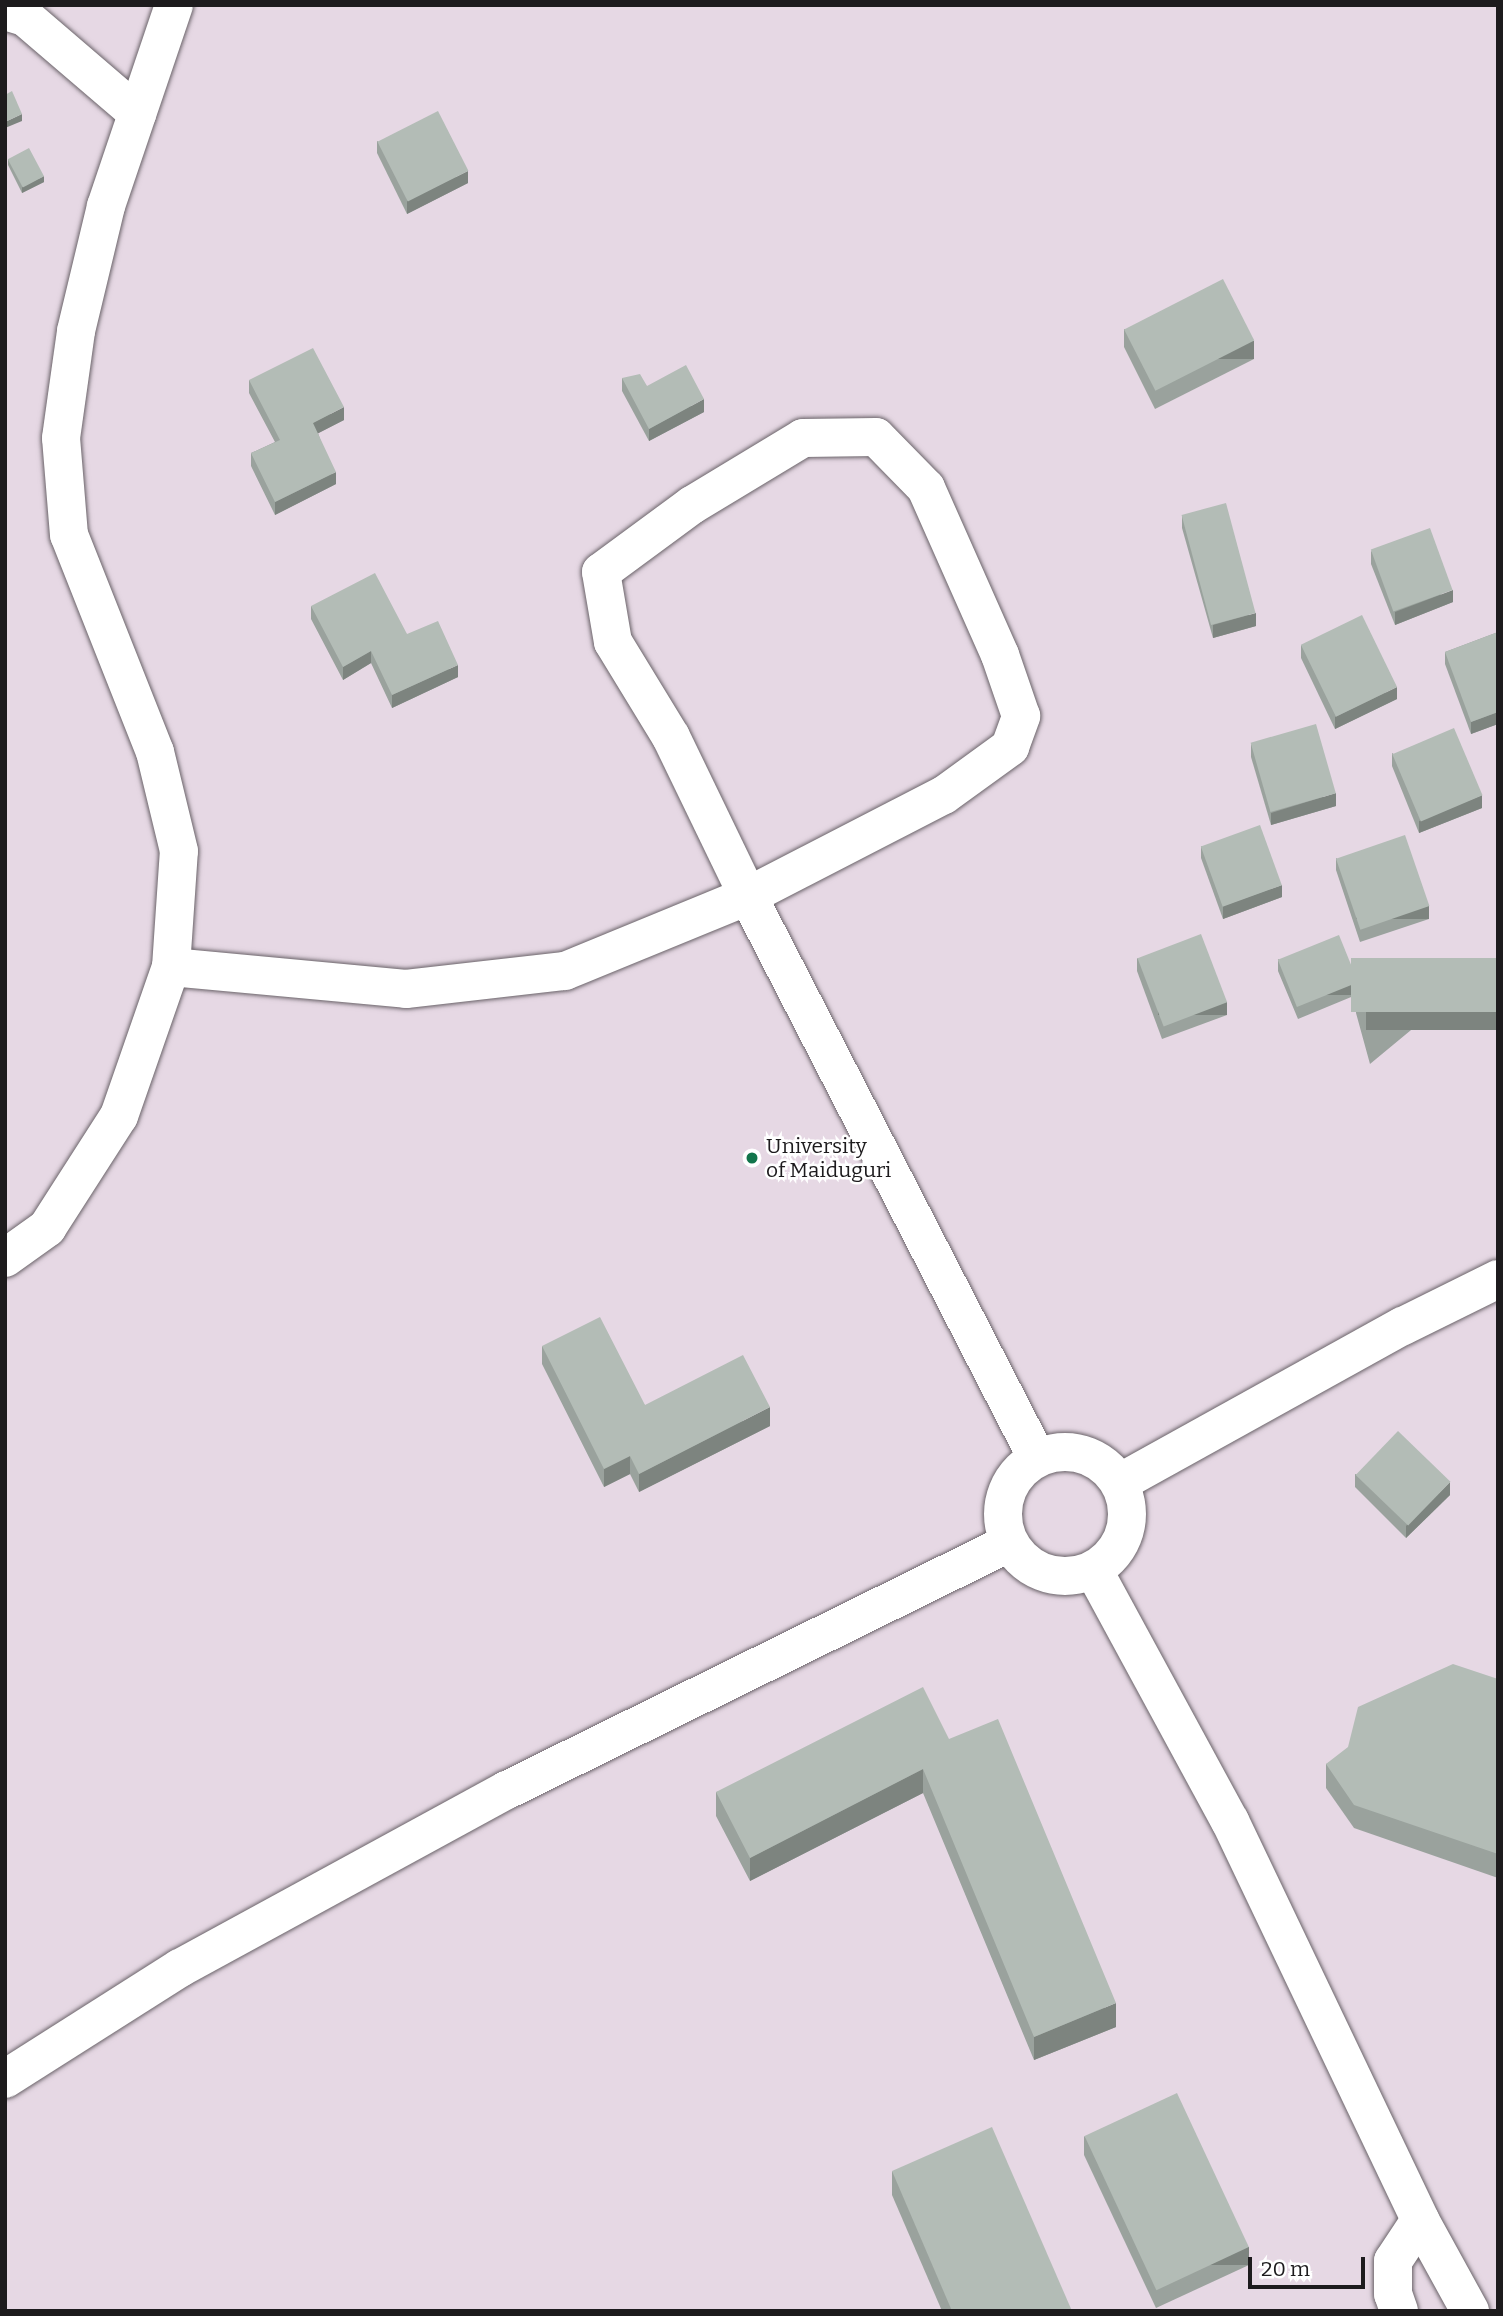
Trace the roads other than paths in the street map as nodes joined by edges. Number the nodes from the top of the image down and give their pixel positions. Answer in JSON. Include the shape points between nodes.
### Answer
{"nodes":[{"id":1,"x":174,"y":5,"type":"edge"},
{"id":2,"x":5,"y":11,"type":"edge"},
{"id":3,"x":137,"y":113,"type":"junction"},
{"id":4,"x":748,"y":896,"type":"junction"},
{"id":5,"x":171,"y":967,"type":"junction"},
{"id":6,"x":5,"y":1258,"type":"edge"},
{"id":7,"x":1498,"y":1279,"type":"edge"},
{"id":8,"x":1037,"y":1458,"type":"junction"},
{"id":9,"x":1121,"y":1482,"type":"junction"},
{"id":10,"x":1009,"y":1543,"type":"junction"},
{"id":11,"x":1094,"y":1571,"type":"junction"},
{"id":12,"x":5,"y":2079,"type":"edge"},
{"id":13,"x":1420,"y":2220,"type":"junction"},
{"id":14,"x":1399,"y":2311,"type":"edge"},
{"id":15,"x":1470,"y":2311,"type":"edge"}],
"edges":[{"from":1,"to":3,"type":"street"},
{"from":2,"to":3,"type":"street","via":[[25,17]]},
{"from":3,"to":5,"type":"street","via":[[106,206],[79,319],[61,438],[69,535],[155,752],[179,851]]},
{"from":4,"to":4,"type":"street","via":[[671,737],[613,642],[601,572],[692,506],[803,439],[876,437],[926,488],[1000,655],[1020,716],[1010,747],[943,795]]},
{"from":4,"to":5,"type":"street","via":[[565,971],[406,989]]},
{"from":4,"to":8,"type":"street"},
{"from":5,"to":6,"type":"street","via":[[119,1116],[47,1228]]},
{"from":7,"to":9,"type":"street","via":[[1403,1326]]},
{"from":8,"to":9,"type":"street","via":[[1060,1451],[1084,1454]]},
{"from":8,"to":10,"type":"street","via":[[1017,1473],[1005,1494],[1002,1520]]},
{"from":9,"to":11,"type":"street","via":[[1128,1509],[1125,1534],[1114,1556]]},
{"from":10,"to":11,"type":"street","via":[[1024,1562],[1046,1574],[1070,1578]]},
{"from":10,"to":12,"type":"street","via":[[495,1796],[180,1968]]},
{"from":11,"to":13,"type":"street","via":[[1230,1821]]},
{"from":13,"to":14,"type":"street","via":[[1393,2261],[1393,2294]]},
{"from":13,"to":15,"type":"street"}]}
